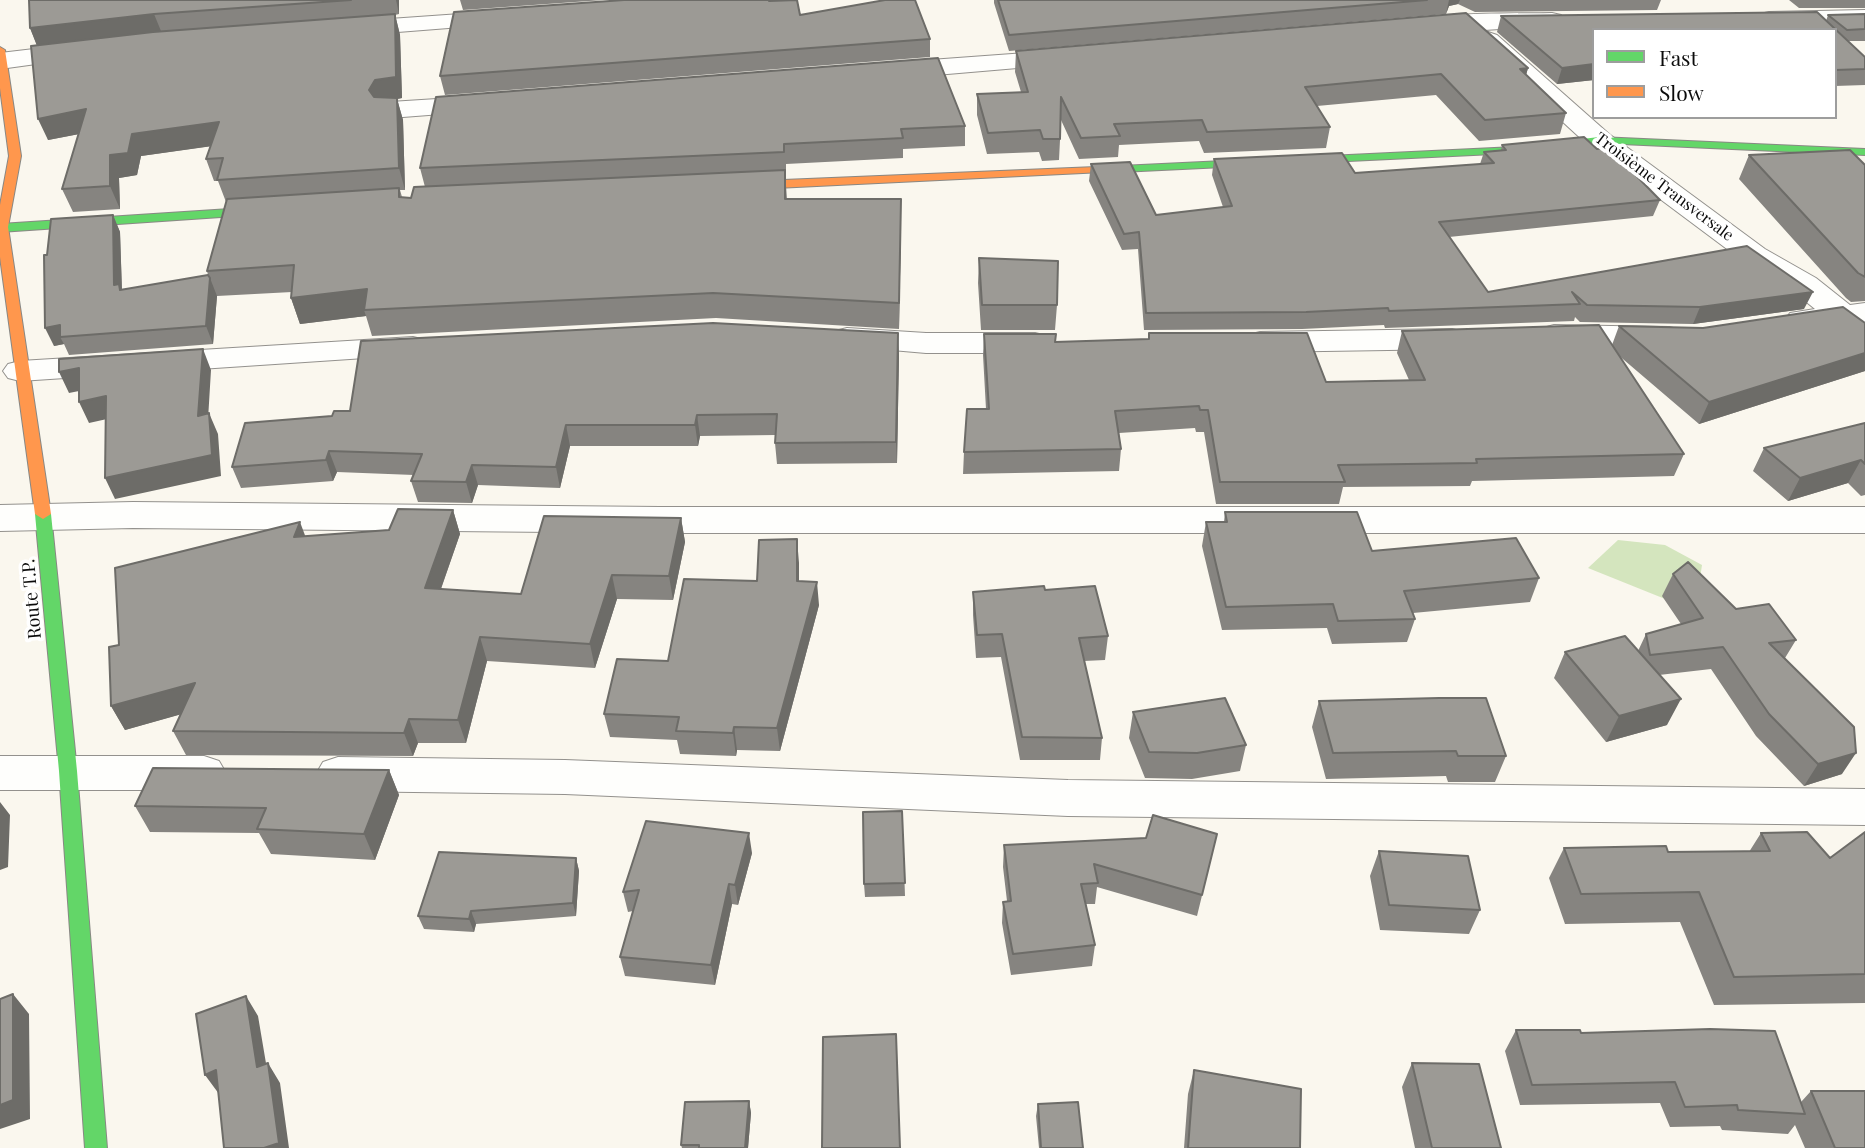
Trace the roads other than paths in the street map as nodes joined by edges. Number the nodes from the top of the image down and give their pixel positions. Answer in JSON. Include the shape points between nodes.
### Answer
{"nodes":[{"id":1,"x":1443,"y":0,"type":"edge"},
{"id":2,"x":527,"y":16,"type":"edge"},
{"id":3,"x":1865,"y":17,"type":"edge"},
{"id":4,"x":1572,"y":20,"type":"edge"},
{"id":5,"x":1744,"y":20,"type":"edge"},
{"id":6,"x":1467,"y":22,"type":"junction"},
{"id":7,"x":1402,"y":29,"type":"edge"},
{"id":8,"x":324,"y":31,"type":"edge"},
{"id":9,"x":108,"y":49,"type":"edge"},
{"id":10,"x":1095,"y":55,"type":"edge"},
{"id":11,"x":1,"y":57,"type":"edge"},
{"id":12,"x":867,"y":72,"type":"edge"},
{"id":13,"x":514,"y":101,"type":"edge"},
{"id":14,"x":390,"y":110,"type":"edge"},
{"id":15,"x":1599,"y":140,"type":"junction"},
{"id":16,"x":1865,"y":152,"type":"edge"},
{"id":17,"x":724,"y":186,"type":"edge"},
{"id":18,"x":288,"y":209,"type":"edge"},
{"id":19,"x":1,"y":227,"type":"edge"},
{"id":20,"x":1857,"y":319,"type":"edge"},
{"id":21,"x":1773,"y":325,"type":"edge"},
{"id":22,"x":1706,"y":335,"type":"edge"},
{"id":23,"x":1520,"y":336,"type":"edge"},
{"id":24,"x":821,"y":337,"type":"edge"},
{"id":25,"x":1480,"y":338,"type":"edge"},
{"id":26,"x":1225,"y":342,"type":"edge"},
{"id":27,"x":1062,"y":343,"type":"edge"},
{"id":28,"x":440,"y":345,"type":"edge"},
{"id":29,"x":20,"y":372,"type":"junction"},
{"id":30,"x":43,"y":517,"type":"junction"},
{"id":31,"x":0,"y":518,"type":"edge"},
{"id":32,"x":1865,"y":520,"type":"edge"},
{"id":33,"x":68,"y":771,"type":"junction"},
{"id":34,"x":0,"y":773,"type":"edge"},
{"id":35,"x":247,"y":773,"type":"edge"},
{"id":36,"x":303,"y":774,"type":"edge"},
{"id":37,"x":1865,"y":807,"type":"edge"},
{"id":38,"x":96,"y":1148,"type":"edge"}],
"edges":[{"from":1,"to":6,"type":"street","name":"Troisième Transversale"},
{"from":2,"to":8,"type":"street"},
{"from":3,"to":5,"type":"street"},
{"from":4,"to":6,"type":"street"},
{"from":6,"to":7,"type":"street"},
{"from":6,"to":15,"type":"street","name":"Troisième Transversale"},
{"from":9,"to":11,"type":"street"},
{"from":10,"to":12,"type":"street"},
{"from":11,"to":19,"type":"street","name":"Route T.P.","via":[[15,156]]},
{"from":13,"to":14,"type":"street"},
{"from":15,"to":16,"type":"street"},
{"from":15,"to":17,"type":"street","via":[[1515,150]]},
{"from":15,"to":20,"type":"street","name":"Troisième Transversale","via":[[1754,255]]},
{"from":18,"to":19,"type":"street"},
{"from":19,"to":29,"type":"street","name":"Route T.P."},
{"from":20,"to":21,"type":"street"},
{"from":22,"to":23,"type":"street"},
{"from":24,"to":27,"type":"street"},
{"from":25,"to":26,"type":"street"},
{"from":28,"to":29,"type":"street"},
{"from":29,"to":30,"type":"street","name":"Route T.P."},
{"from":30,"to":31,"type":"street"},
{"from":30,"to":32,"type":"street"},
{"from":30,"to":33,"type":"street","name":"Route T.P."},
{"from":33,"to":34,"type":"street"},
{"from":33,"to":35,"type":"street"},
{"from":33,"to":38,"type":"street","name":"Route T.P."},
{"from":36,"to":37,"type":"street","via":[[565,777],[1068,798]]}]}
